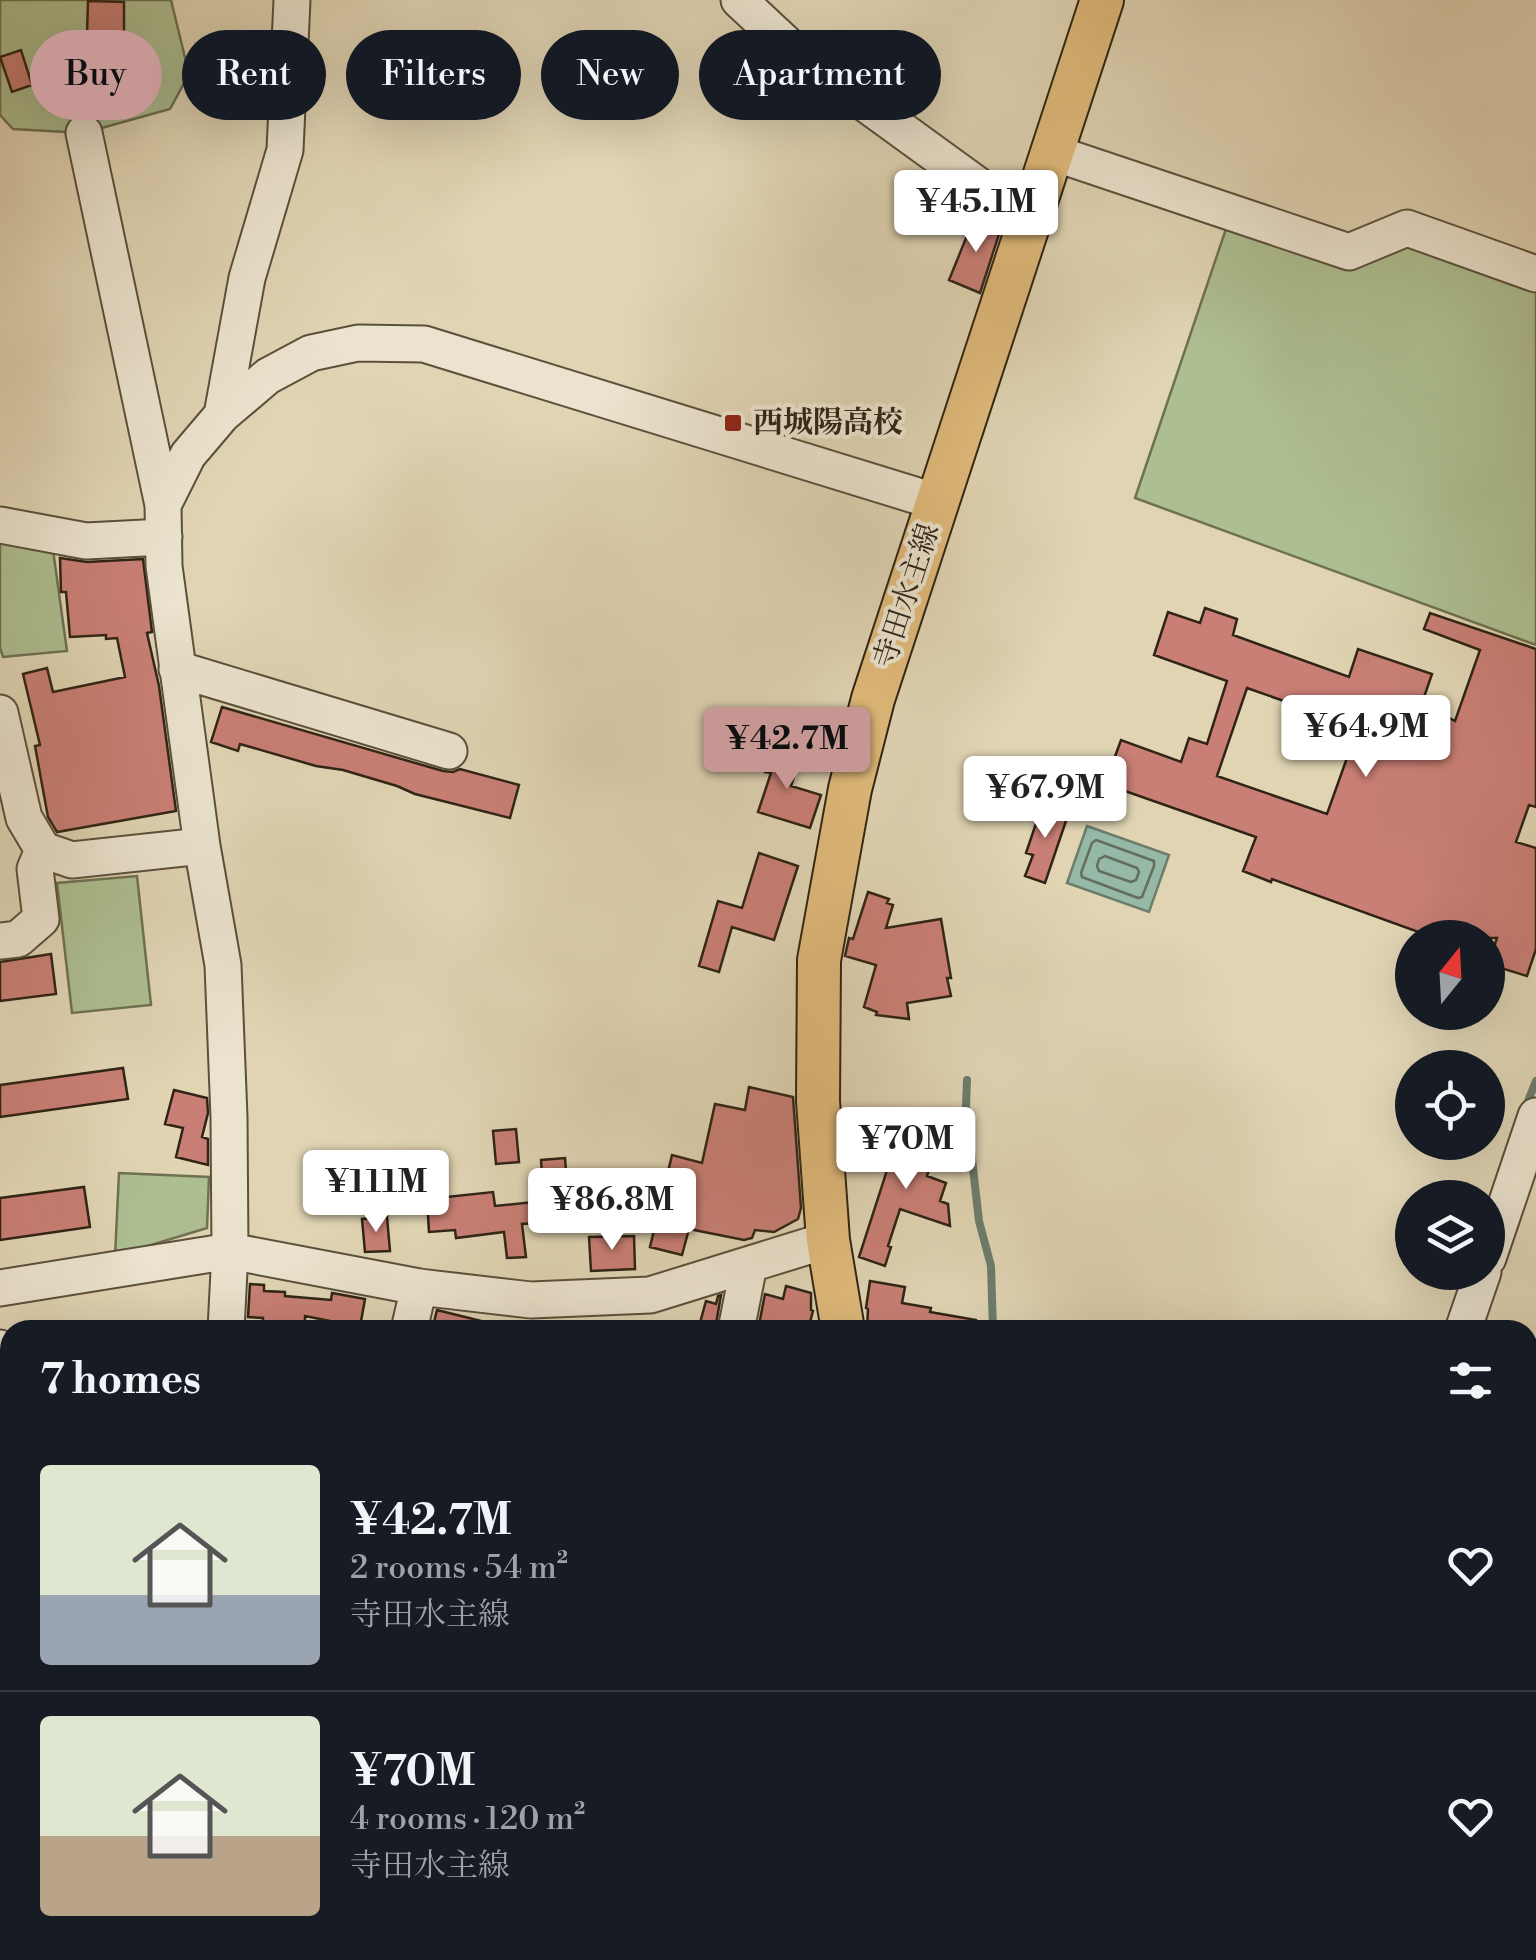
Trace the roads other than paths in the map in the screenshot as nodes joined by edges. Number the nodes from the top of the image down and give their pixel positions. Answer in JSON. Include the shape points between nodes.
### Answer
{"nodes":[{"id":1,"x":292,"y":0,"type":"edge"},
{"id":2,"x":739,"y":0,"type":"edge"},
{"id":3,"x":1102,"y":0,"type":"edge"},
{"id":4,"x":84,"y":133,"type":"dead end"},
{"id":5,"x":1052,"y":152,"type":"junction"},
{"id":6,"x":1030,"y":224,"type":"junction"},
{"id":7,"x":1536,"y":274,"type":"edge"},
{"id":8,"x":222,"y":416,"type":"junction"},
{"id":9,"x":937,"y":502,"type":"junction"},
{"id":10,"x":164,"y":521,"type":"junction"},
{"id":11,"x":0,"y":526,"type":"edge"},
{"id":12,"x":177,"y":669,"type":"junction"},
{"id":13,"x":0,"y":713,"type":"edge"},
{"id":14,"x":449,"y":751,"type":"dead end"},
{"id":15,"x":12,"y":820,"type":"edge"},
{"id":16,"x":202,"y":846,"type":"junction"},
{"id":17,"x":43,"y":850,"type":"junction"},
{"id":18,"x":0,"y":941,"type":"edge"},
{"id":19,"x":1536,"y":1116,"type":"edge"},
{"id":20,"x":1505,"y":1208,"type":"edge"},
{"id":21,"x":828,"y":1240,"type":"junction"},
{"id":22,"x":230,"y":1251,"type":"junction"},
{"id":23,"x":748,"y":1265,"type":"junction"},
{"id":24,"x":418,"y":1287,"type":"junction"},
{"id":25,"x":0,"y":1288,"type":"edge"},
{"id":26,"x":1476,"y":1290,"type":"edge"},
{"id":27,"x":227,"y":1320,"type":"edge"},
{"id":28,"x":412,"y":1320,"type":"edge"},
{"id":29,"x":738,"y":1320,"type":"edge"},
{"id":30,"x":840,"y":1320,"type":"edge"},
{"id":31,"x":1466,"y":1320,"type":"edge"}],
"edges":[{"from":1,"to":8,"type":"street","via":[[285,150],[247,278]]},
{"from":2,"to":6,"type":"street","via":[[797,54]]},
{"from":3,"to":5,"type":"main road","name":"寺田水主線"},
{"from":4,"to":10,"type":"street"},
{"from":5,"to":6,"type":"main road","name":"寺田水主線"},
{"from":5,"to":7,"type":"street","via":[[1350,252],[1406,228]]},
{"from":6,"to":9,"type":"main road","name":"寺田水主線"},
{"from":8,"to":9,"type":"street","via":[[268,376],[311,353],[358,343],[424,344]]},
{"from":8,"to":10,"type":"street","via":[[188,455]]},
{"from":9,"to":21,"type":"main road","name":"寺田水主線","via":[[873,699],[819,960],[818,1101]]},
{"from":10,"to":11,"type":"street","via":[[86,541]]},
{"from":10,"to":12,"type":"street"},
{"from":12,"to":14,"type":"street"},
{"from":12,"to":16,"type":"street"},
{"from":13,"to":15,"type":"street"},
{"from":15,"to":17,"type":"street"},
{"from":16,"to":17,"type":"street","via":[[72,860]]},
{"from":16,"to":22,"type":"street","via":[[223,965]]},
{"from":17,"to":18,"type":"street","via":[[36,869],[41,919],[18,939]]},
{"from":19,"to":20,"type":"street"},
{"from":21,"to":23,"type":"street"},
{"from":21,"to":30,"type":"main road","name":"寺田水主線"},
{"from":22,"to":24,"type":"street"},
{"from":22,"to":25,"type":"street"},
{"from":22,"to":27,"type":"street"},
{"from":23,"to":24,"type":"street","via":[[650,1295],[531,1300]]},
{"from":23,"to":29,"type":"street"},
{"from":24,"to":28,"type":"street"},
{"from":26,"to":31,"type":"street"}]}
